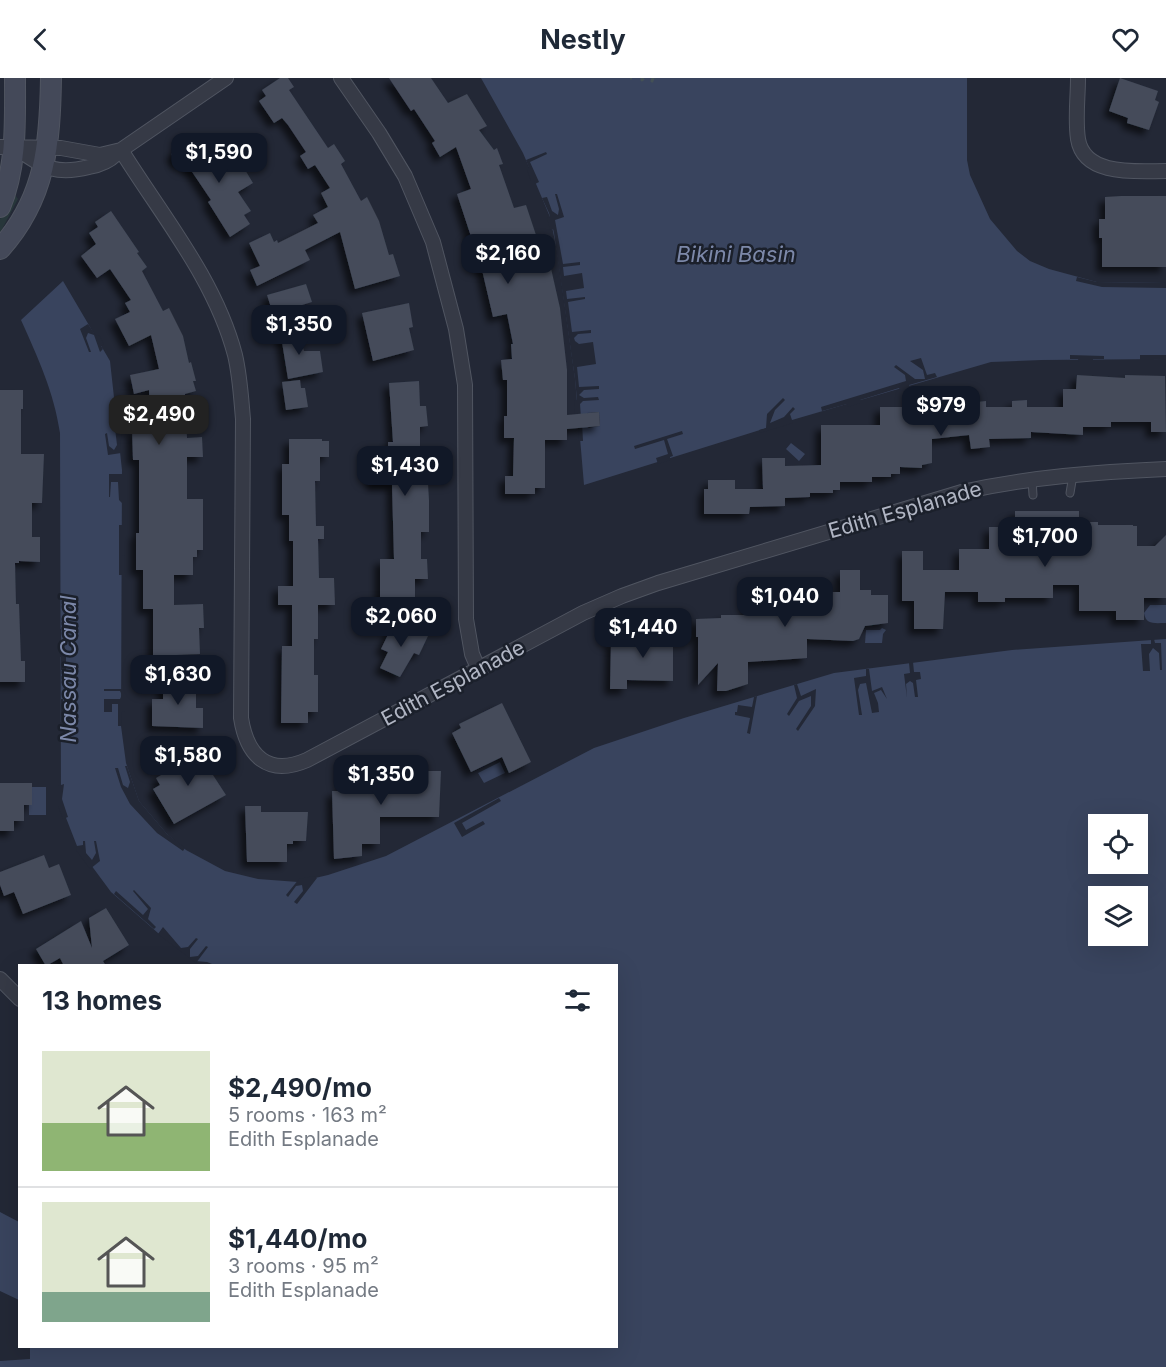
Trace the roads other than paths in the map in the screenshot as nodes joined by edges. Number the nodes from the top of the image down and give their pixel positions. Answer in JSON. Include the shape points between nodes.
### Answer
{"nodes":[{"id":1,"x":15,"y":78,"type":"edge"},
{"id":2,"x":51,"y":78,"type":"edge"},
{"id":3,"x":226,"y":78,"type":"edge"},
{"id":4,"x":341,"y":78,"type":"edge"},
{"id":5,"x":1078,"y":78,"type":"edge"},
{"id":6,"x":7,"y":147,"type":"edge"},
{"id":7,"x":48,"y":147,"type":"junction"},
{"id":8,"x":122,"y":150,"type":"junction"},
{"id":9,"x":44,"y":167,"type":"junction"},
{"id":10,"x":1166,"y":171,"type":"edge"},
{"id":11,"x":0,"y":207,"type":"edge"},
{"id":12,"x":0,"y":249,"type":"edge"},
{"id":13,"x":1166,"y":469,"type":"edge"},
{"id":14,"x":1073,"y":475,"type":"junction"},
{"id":15,"x":1032,"y":479,"type":"junction"},
{"id":16,"x":1070,"y":493,"type":"dead end"},
{"id":17,"x":1033,"y":495,"type":"dead end"},
{"id":18,"x":478,"y":668,"type":"junction"},
{"id":19,"x":0,"y":980,"type":"edge"},
{"id":20,"x":18,"y":997,"type":"edge"}],
"edges":[{"from":1,"to":6,"type":"street"},
{"from":2,"to":7,"type":"street"},
{"from":3,"to":8,"type":"street"},
{"from":4,"to":18,"type":"street","via":[[405,176],[433,242],[454,319],[465,385],[466,619]]},
{"from":5,"to":10,"type":"street","via":[[1078,141],[1087,156],[1117,170]]},
{"from":6,"to":7,"type":"street"},
{"from":6,"to":9,"type":"street"},
{"from":6,"to":11,"type":"street","via":[[6,194]]},
{"from":7,"to":8,"type":"street","via":[[100,155]]},
{"from":7,"to":9,"type":"street"},
{"from":8,"to":9,"type":"street","via":[[111,160],[79,170],[65,172]]},
{"from":8,"to":18,"type":"street","name":"Edith Esplanade","via":[[206,284],[235,356],[243,419],[241,717],[243,734],[253,752],[271,765],[301,763]]},
{"from":9,"to":12,"type":"street","via":[[25,213]]},
{"from":13,"to":14,"type":"street","name":"Edith Esplanade"},
{"from":14,"to":15,"type":"street","name":"Edith Esplanade"},
{"from":14,"to":16,"type":"lane"},
{"from":15,"to":17,"type":"lane"},
{"from":15,"to":18,"type":"street","name":"Edith Esplanade","via":[[960,492],[658,583],[583,613]]},
{"from":19,"to":20,"type":"street"}]}
